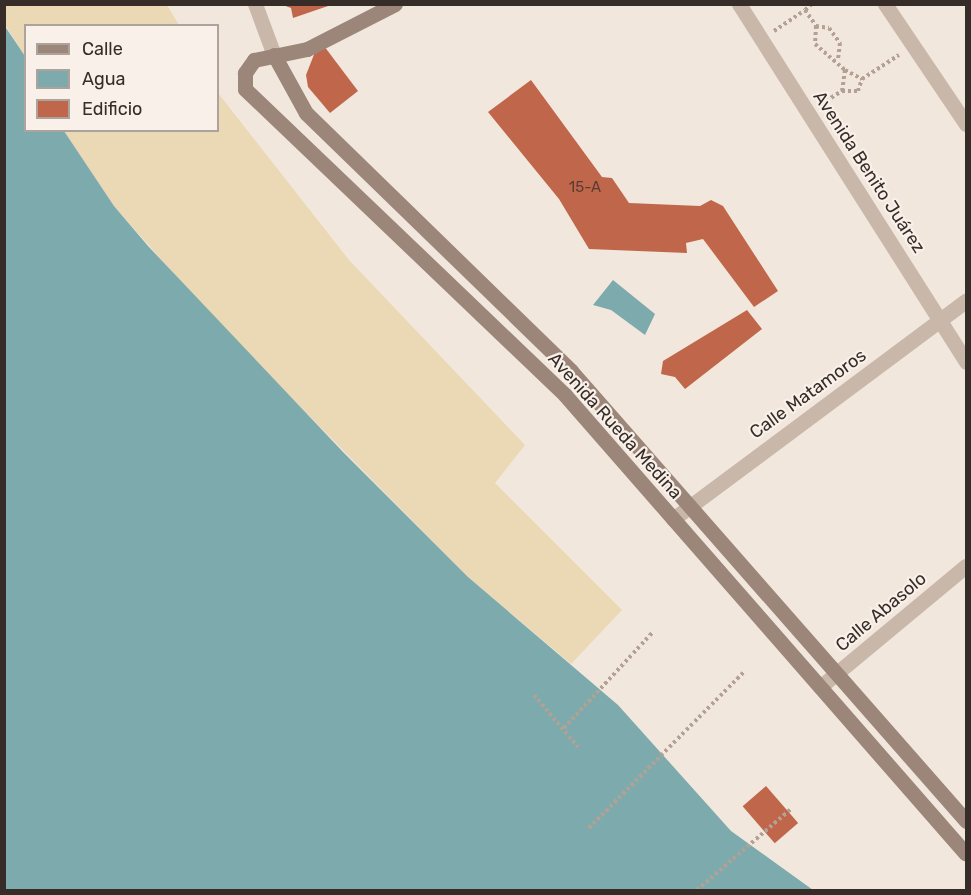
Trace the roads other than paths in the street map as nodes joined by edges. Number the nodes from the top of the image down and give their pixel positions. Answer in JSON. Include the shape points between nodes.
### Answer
{"nodes":[{"id":1,"x":255,"y":4,"type":"edge"},
{"id":2,"x":395,"y":4,"type":"edge"},
{"id":3,"x":739,"y":4,"type":"edge"},
{"id":4,"x":885,"y":4,"type":"edge"},
{"id":5,"x":307,"y":49,"type":"junction"},
{"id":6,"x":274,"y":55,"type":"junction"},
{"id":7,"x":290,"y":82,"type":"junction"},
{"id":8,"x":966,"y":124,"type":"edge"},
{"id":9,"x":446,"y":252,"type":"junction"},
{"id":10,"x":429,"y":267,"type":"junction"},
{"id":11,"x":966,"y":301,"type":"edge"},
{"id":12,"x":941,"y":320,"type":"junction"},
{"id":13,"x":966,"y":362,"type":"edge"},
{"id":14,"x":690,"y":505,"type":"junction"},
{"id":15,"x":673,"y":519,"type":"junction"},
{"id":16,"x":966,"y":566,"type":"edge"},
{"id":17,"x":837,"y":674,"type":"junction"},
{"id":18,"x":820,"y":687,"type":"junction"},
{"id":19,"x":966,"y":821,"type":"edge"},
{"id":20,"x":966,"y":854,"type":"edge"}],
"edges":[{"from":1,"to":6,"type":"street","name":"Avenida Rueda Medina"},
{"from":2,"to":5,"type":"street"},
{"from":3,"to":12,"type":"street","name":"Avenida Benito Juárez"},
{"from":4,"to":8,"type":"street"},
{"from":5,"to":6,"type":"street"},
{"from":5,"to":7,"type":"street"},
{"from":6,"to":7,"type":"street","name":"Avenida Rueda Medina"},
{"from":6,"to":10,"type":"street","name":"Avenida Rueda Medina","via":[[248,66],[244,81],[250,95]]},
{"from":7,"to":9,"type":"street","name":"Avenida Rueda Medina","via":[[306,113]]},
{"from":9,"to":10,"type":"street"},
{"from":9,"to":14,"type":"street","name":"Avenida Rueda Medina","via":[[571,371]]},
{"from":10,"to":15,"type":"street","name":"Avenida Rueda Medina","via":[[565,395]]},
{"from":11,"to":12,"type":"street","name":"Calle Matamoros"},
{"from":12,"to":13,"type":"street","name":"Avenida Benito Juárez"},
{"from":12,"to":14,"type":"street","name":"Calle Matamoros"},
{"from":14,"to":15,"type":"street","name":"Calle Matamoros"},
{"from":14,"to":17,"type":"street","name":"Avenida Rueda Medina"},
{"from":15,"to":18,"type":"street","name":"Avenida Rueda Medina"},
{"from":16,"to":17,"type":"street","name":"Calle Abasolo"},
{"from":17,"to":18,"type":"street","name":"Calle Abasolo"},
{"from":17,"to":19,"type":"street","name":"Avenida Rueda Medina"},
{"from":18,"to":20,"type":"street","name":"Avenida Rueda Medina"}]}
